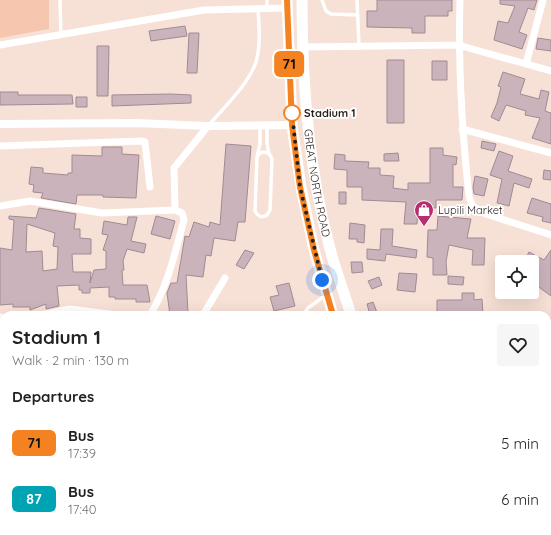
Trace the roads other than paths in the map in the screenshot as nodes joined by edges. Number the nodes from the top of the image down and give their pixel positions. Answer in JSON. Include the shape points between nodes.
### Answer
{"nodes":[{"id":1,"x":60,"y":0,"type":"edge"},
{"id":2,"x":267,"y":0,"type":"edge"},
{"id":3,"x":302,"y":0,"type":"edge"},
{"id":4,"x":322,"y":0,"type":"edge"},
{"id":5,"x":357,"y":0,"type":"edge"},
{"id":6,"x":460,"y":0,"type":"edge"},
{"id":7,"x":543,"y":0,"type":"edge"},
{"id":8,"x":287,"y":4,"type":"edge"},
{"id":9,"x":258,"y":8,"type":"junction"},
{"id":10,"x":267,"y":8,"type":"junction"},
{"id":11,"x":358,"y":15,"type":"junction"},
{"id":12,"x":61,"y":35,"type":"junction"},
{"id":13,"x":0,"y":45,"type":"edge"},
{"id":14,"x":458,"y":45,"type":"junction"},
{"id":15,"x":358,"y":46,"type":"junction"},
{"id":16,"x":304,"y":47,"type":"junction"},
{"id":17,"x":526,"y":64,"type":"junction"},
{"id":18,"x":551,"y":71,"type":"edge"},
{"id":19,"x":0,"y":124,"type":"edge"},
{"id":20,"x":264,"y":125,"type":"junction"},
{"id":21,"x":292,"y":125,"type":"junction"},
{"id":22,"x":208,"y":126,"type":"junction"},
{"id":23,"x":462,"y":129,"type":"junction"},
{"id":24,"x":0,"y":146,"type":"edge"},
{"id":25,"x":551,"y":153,"type":"edge"},
{"id":26,"x":270,"y":154,"type":"junction"},
{"id":27,"x":257,"y":157,"type":"junction"},
{"id":28,"x":150,"y":187,"type":"dead end"},
{"id":29,"x":0,"y":206,"type":"edge"},
{"id":30,"x":175,"y":210,"type":"junction"},
{"id":31,"x":551,"y":235,"type":"edge"},
{"id":32,"x":225,"y":278,"type":"dead end"},
{"id":33,"x":326,"y":294,"type":"junction"},
{"id":34,"x":64,"y":311,"type":"edge"},
{"id":35,"x":79,"y":311,"type":"edge"},
{"id":36,"x":152,"y":311,"type":"edge"},
{"id":37,"x":205,"y":311,"type":"edge"},
{"id":38,"x":306,"y":311,"type":"edge"},
{"id":39,"x":332,"y":311,"type":"edge"},
{"id":40,"x":350,"y":311,"type":"edge"}],
"edges":[{"from":1,"to":12,"type":"lane"},
{"from":2,"to":10,"type":"lane"},
{"from":3,"to":16,"type":"main road","name":"GREAT NORTH ROAD"},
{"from":4,"to":11,"type":"lane","via":[[326,11],[331,14]]},
{"from":5,"to":11,"type":"lane"},
{"from":6,"to":14,"type":"street"},
{"from":7,"to":17,"type":"street"},
{"from":8,"to":10,"type":"street"},
{"from":8,"to":21,"type":"main road","name":"GREAT NORTH ROAD"},
{"from":9,"to":10,"type":"street"},
{"from":9,"to":12,"type":"street","via":[[204,10]]},
{"from":9,"to":22,"type":"lane","via":[[259,42],[256,62],[245,82]]},
{"from":11,"to":15,"type":"lane"},
{"from":12,"to":13,"type":"street"},
{"from":14,"to":15,"type":"street"},
{"from":14,"to":17,"type":"street"},
{"from":14,"to":23,"type":"street"},
{"from":15,"to":16,"type":"street"},
{"from":16,"to":40,"type":"main road","name":"GREAT NORTH ROAD","via":[[307,123],[316,183],[329,245]]},
{"from":17,"to":18,"type":"street"},
{"from":19,"to":22,"type":"street"},
{"from":20,"to":21,"type":"street"},
{"from":20,"to":22,"type":"street"},
{"from":20,"to":26,"type":"lane"},
{"from":20,"to":27,"type":"lane"},
{"from":21,"to":33,"type":"main road","name":"GREAT NORTH ROAD","via":[[300,187]]},
{"from":22,"to":30,"type":"street","via":[[174,168]]},
{"from":23,"to":25,"type":"street"},
{"from":23,"to":31,"type":"street","via":[[468,196],[472,205],[483,213]]},
{"from":24,"to":28,"type":"street","via":[[141,141],[144,142]]},
{"from":26,"to":27,"type":"lane","via":[[263,152]]},
{"from":26,"to":27,"type":"lane","via":[[270,210],[263,217],[255,212]]},
{"from":29,"to":30,"type":"street","via":[[30,201],[92,213]]},
{"from":30,"to":36,"type":"street","via":[[182,213],[184,220],[164,287]]},
{"from":32,"to":37,"type":"street"},
{"from":33,"to":38,"type":"lane"},
{"from":33,"to":39,"type":"main road","name":"GREAT NORTH ROAD"},
{"from":34,"to":35,"type":"street"}]}
